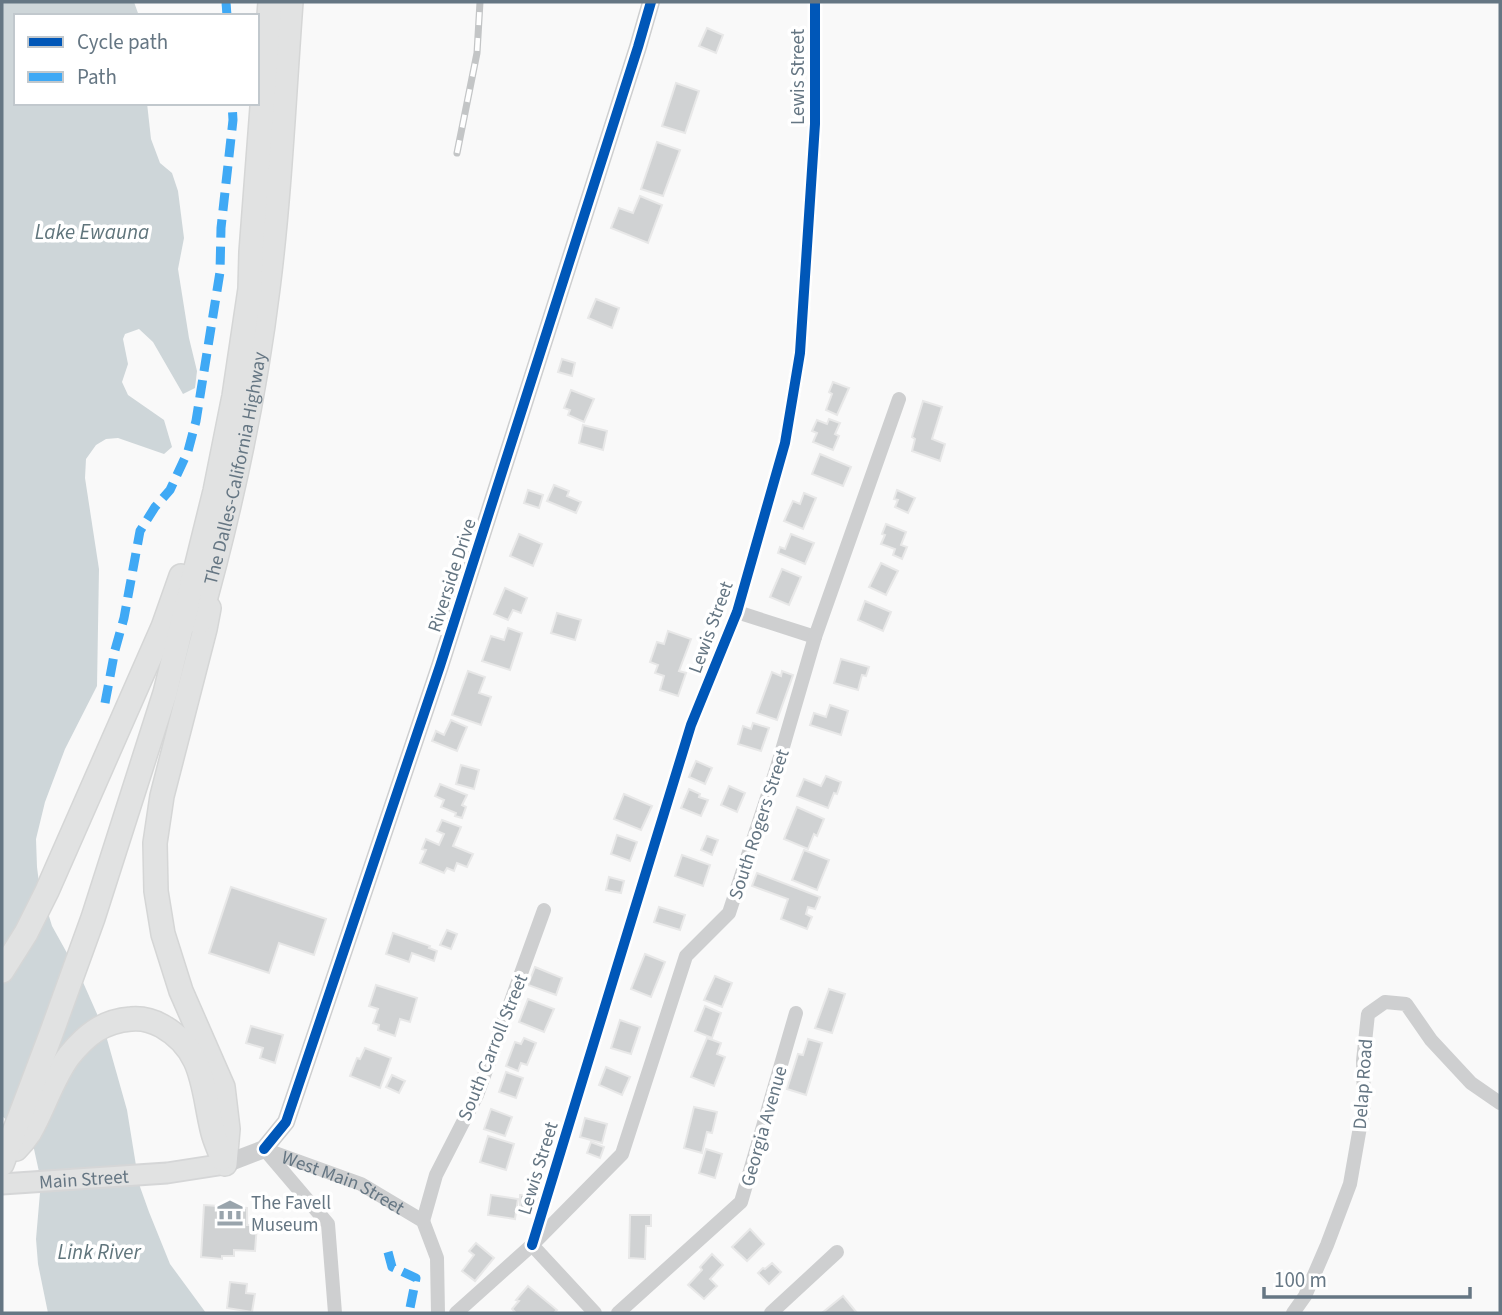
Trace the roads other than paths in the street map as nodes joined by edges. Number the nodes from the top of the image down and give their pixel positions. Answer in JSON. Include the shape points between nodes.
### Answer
{"nodes":[{"id":1,"x":270,"y":2,"type":"edge"},
{"id":2,"x":291,"y":2,"type":"edge"},
{"id":3,"x":651,"y":2,"type":"edge"},
{"id":4,"x":815,"y":2,"type":"edge"},
{"id":5,"x":251,"y":252,"type":"junction"},
{"id":6,"x":899,"y":399,"type":"dead end"},
{"id":7,"x":218,"y":555,"type":"junction"},
{"id":8,"x":737,"y":612,"type":"junction"},
{"id":9,"x":815,"y":638,"type":"junction"},
{"id":10,"x":544,"y":910,"type":"dead end"},
{"id":11,"x":93,"y":918,"type":"junction"},
{"id":12,"x":2,"y":971,"type":"edge"},
{"id":13,"x":796,"y":1013,"type":"dead end"},
{"id":14,"x":1500,"y":1103,"type":"edge"},
{"id":15,"x":264,"y":1149,"type":"junction"},
{"id":16,"x":2,"y":1164,"type":"edge"},
{"id":17,"x":225,"y":1164,"type":"junction"},
{"id":18,"x":167,"y":1173,"type":"joint"},
{"id":19,"x":11,"y":1183,"type":"edge"},
{"id":20,"x":423,"y":1221,"type":"junction"},
{"id":21,"x":532,"y":1245,"type":"junction"},
{"id":22,"x":837,"y":1252,"type":"dead end"},
{"id":23,"x":335,"y":1313,"type":"edge"},
{"id":24,"x":438,"y":1313,"type":"edge"},
{"id":25,"x":456,"y":1313,"type":"edge"},
{"id":26,"x":595,"y":1313,"type":"edge"},
{"id":27,"x":618,"y":1313,"type":"edge"},
{"id":28,"x":771,"y":1313,"type":"edge"},
{"id":29,"x":1293,"y":1313,"type":"edge"}],
"edges":[{"from":1,"to":5,"type":"highway","name":"The Dalles-California Highway"},
{"from":2,"to":7,"type":"highway","name":"The Dalles-California Highway","via":[[268,289],[252,396]]},
{"from":3,"to":15,"type":"street","name":"Riverside Drive","via":[[427,705],[286,1122]]},
{"from":4,"to":8,"type":"street","name":"Lewis Street","via":[[815,124],[800,353],[785,443]]},
{"from":5,"to":11,"type":"highway","name":"The Dalles-California Highway","via":[[234,396],[215,491],[165,693]]},
{"from":5,"to":12,"type":"highway","via":[[241,287],[227,394],[182,572],[78,821],[26,933]]},
{"from":6,"to":9,"type":"street","name":"South Rogers Street"},
{"from":7,"to":11,"type":"highway","name":"The Dalles-California Highway","via":[[178,694]]},
{"from":7,"to":17,"type":"highway","via":[[155,842],[163,934],[181,990],[223,1087],[229,1129]]},
{"from":8,"to":9,"type":"street"},
{"from":8,"to":21,"type":"street","name":"Lewis Street","via":[[691,725]]},
{"from":9,"to":21,"type":"street","name":"South Rogers Street","via":[[729,913],[686,956],[622,1154]]},
{"from":10,"to":20,"type":"street","name":"South Carroll Street","via":[[477,1095],[436,1175]]},
{"from":11,"to":16,"type":"highway","name":"The Dalles-California Highway"},
{"from":13,"to":27,"type":"street","name":"Georgia Avenue","via":[[741,1202]]},
{"from":14,"to":29,"type":"street","name":"Delap Road","via":[[1471,1083],[1431,1040],[1406,1004],[1385,1002],[1368,1014],[1364,1104],[1350,1184],[1327,1245]]},
{"from":15,"to":17,"type":"street","name":"West Main Street"},
{"from":15,"to":20,"type":"street","name":"West Main Street","via":[[361,1184]]},
{"from":15,"to":23,"type":"street","via":[[328,1224]]},
{"from":16,"to":17,"type":"highway","via":[[29,1134],[67,1058],[81,1042],[107,1024],[135,1019],[170,1031],[192,1055]]},
{"from":17,"to":18,"type":"main road","name":"West Main Street"},
{"from":18,"to":19,"type":"main road","name":"Main Street"},
{"from":20,"to":24,"type":"street","name":"West Main Street","via":[[437,1258]]},
{"from":21,"to":25,"type":"street","name":"South Rogers Street"},
{"from":21,"to":26,"type":"street"},
{"from":22,"to":28,"type":"street"}]}
